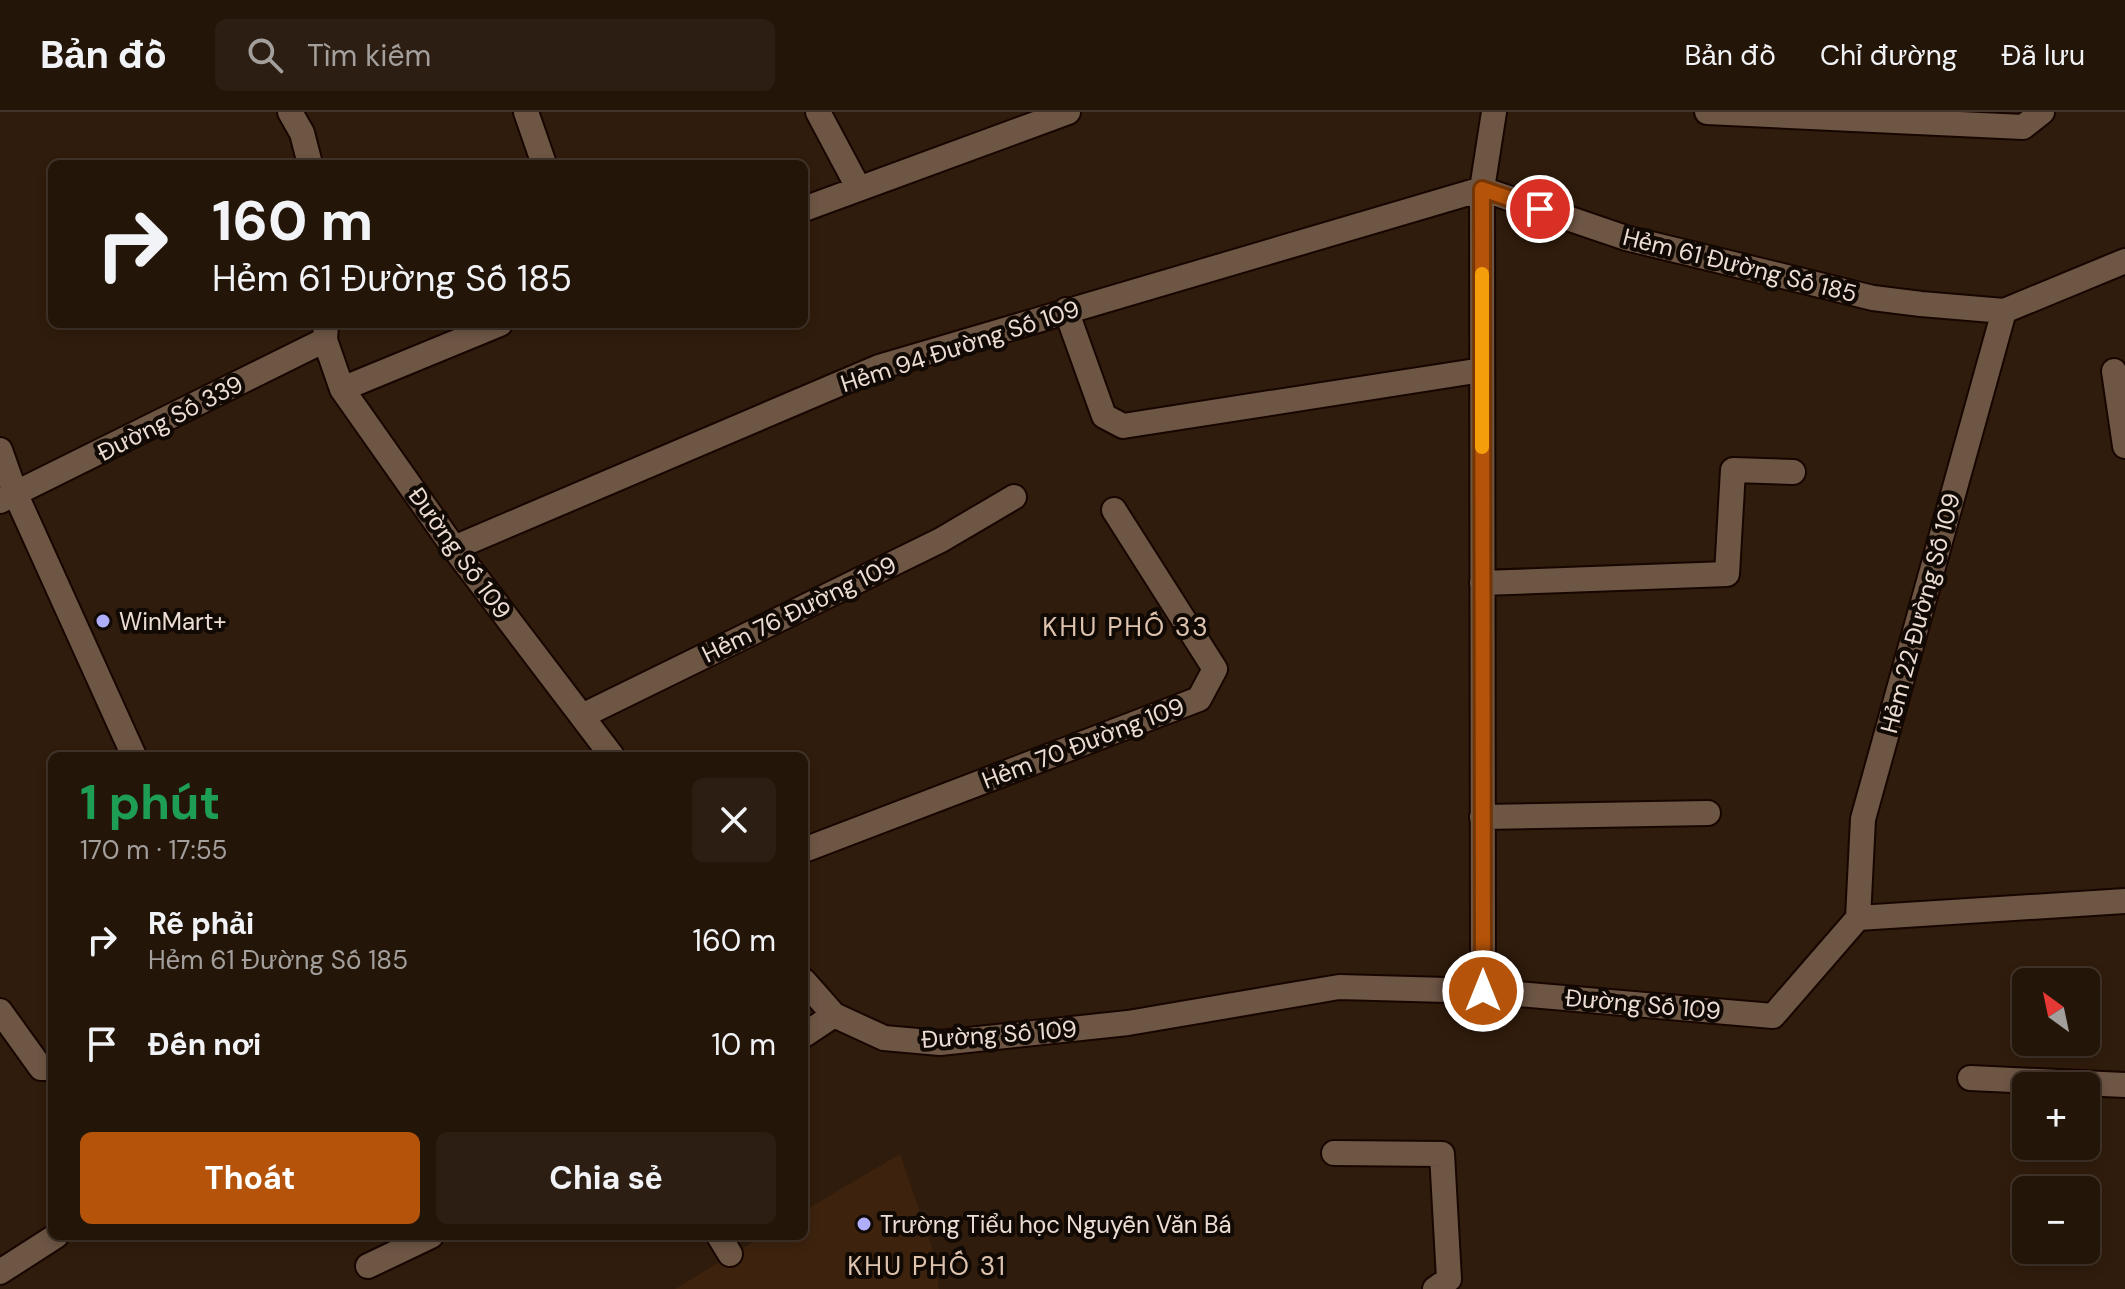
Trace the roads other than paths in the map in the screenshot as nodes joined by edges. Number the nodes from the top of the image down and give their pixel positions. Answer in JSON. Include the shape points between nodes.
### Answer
{"nodes":[{"id":1,"x":290,"y":112,"type":"edge"},
{"id":2,"x":526,"y":112,"type":"edge"},
{"id":3,"x":818,"y":112,"type":"edge"},
{"id":4,"x":1068,"y":112,"type":"edge"},
{"id":5,"x":1494,"y":112,"type":"edge"},
{"id":6,"x":1707,"y":112,"type":"edge"},
{"id":7,"x":2042,"y":112,"type":"edge"},
{"id":8,"x":1808,"y":114,"type":"edge"},
{"id":9,"x":309,"y":160,"type":"edge"},
{"id":10,"x":543,"y":160,"type":"edge"},
{"id":11,"x":859,"y":189,"type":"junction"},
{"id":12,"x":1482,"y":189,"type":"junction"},
{"id":13,"x":808,"y":208,"type":"edge"},
{"id":14,"x":2125,"y":261,"type":"edge"},
{"id":15,"x":1066,"y":310,"type":"junction"},
{"id":16,"x":2004,"y":311,"type":"junction"},
{"id":17,"x":490,"y":328,"type":"edge"},
{"id":18,"x":326,"y":332,"type":"edge"},
{"id":19,"x":1482,"y":370,"type":"junction"},
{"id":20,"x":2114,"y":371,"type":"dead end"},
{"id":21,"x":342,"y":389,"type":"junction"},
{"id":22,"x":2125,"y":446,"type":"edge"},
{"id":23,"x":0,"y":450,"type":"edge"},
{"id":24,"x":1793,"y":472,"type":"dead end"},
{"id":25,"x":1014,"y":497,"type":"dead end"},
{"id":26,"x":8,"y":498,"type":"edge"},
{"id":27,"x":1114,"y":510,"type":"dead end"},
{"id":28,"x":454,"y":548,"type":"junction"},
{"id":29,"x":1482,"y":583,"type":"junction"},
{"id":30,"x":582,"y":716,"type":"junction"},
{"id":31,"x":132,"y":752,"type":"edge"},
{"id":32,"x":601,"y":752,"type":"edge"},
{"id":33,"x":1708,"y":813,"type":"dead end"},
{"id":34,"x":1482,"y":817,"type":"junction"},
{"id":35,"x":808,"y":848,"type":"edge"},
{"id":36,"x":2125,"y":901,"type":"edge"},
{"id":37,"x":1858,"y":918,"type":"junction"},
{"id":38,"x":808,"y":986,"type":"edge"},
{"id":39,"x":1483,"y":991,"type":"junction"},
{"id":40,"x":0,"y":1011,"type":"edge"},
{"id":41,"x":834,"y":1015,"type":"junction"},
{"id":42,"x":808,"y":1032,"type":"edge"},
{"id":43,"x":48,"y":1068,"type":"edge"},
{"id":44,"x":1970,"y":1078,"type":"dead end"},
{"id":45,"x":2125,"y":1085,"type":"edge"},
{"id":46,"x":1334,"y":1153,"type":"dead end"},
{"id":47,"x":50,"y":1240,"type":"edge"},
{"id":48,"x":423,"y":1240,"type":"edge"},
{"id":49,"x":368,"y":1266,"type":"dead end"},
{"id":50,"x":0,"y":1272,"type":"edge"},
{"id":51,"x":1435,"y":1289,"type":"edge"}],
"edges":[{"from":1,"to":9,"type":"street"},
{"from":2,"to":10,"type":"street"},
{"from":3,"to":11,"type":"street"},
{"from":4,"to":11,"type":"street"},
{"from":5,"to":12,"type":"street"},
{"from":6,"to":8,"type":"street"},
{"from":7,"to":8,"type":"street","via":[[2023,127]]},
{"from":11,"to":13,"type":"street"},
{"from":12,"to":15,"type":"street","name":"Hẻm 94 Đường Số 109"},
{"from":12,"to":16,"type":"street","name":"Hẻm 61 Đường Số 185","via":[[1626,238],[1873,298]]},
{"from":12,"to":19,"type":"street"},
{"from":14,"to":16,"type":"street"},
{"from":15,"to":19,"type":"street","via":[[1104,416],[1123,426]]},
{"from":15,"to":28,"type":"street","name":"Hẻm 94 Đường Số 109","via":[[879,367]]},
{"from":16,"to":37,"type":"street","name":"Hẻm 22 Đường Số 109","via":[[1863,819]]},
{"from":17,"to":21,"type":"street"},
{"from":18,"to":21,"type":"street","name":"Đường Số 109"},
{"from":18,"to":26,"type":"street","name":"Đường Số 339"},
{"from":19,"to":29,"type":"street"},
{"from":20,"to":22,"type":"street"},
{"from":21,"to":28,"type":"street","name":"Đường Số 109"},
{"from":23,"to":26,"type":"street"},
{"from":24,"to":29,"type":"street","via":[[1733,470],[1727,574]]},
{"from":25,"to":30,"type":"street","name":"Hẻm 76 Đường 109","via":[[941,540]]},
{"from":26,"to":31,"type":"street"},
{"from":27,"to":35,"type":"street","name":"Hẻm 70 Đường 109","via":[[1215,669],[1199,699]]},
{"from":28,"to":30,"type":"street","name":"Đường Số 109"},
{"from":29,"to":34,"type":"street"},
{"from":30,"to":32,"type":"street","name":"Đường Số 109"},
{"from":33,"to":34,"type":"street"},
{"from":34,"to":39,"type":"street"},
{"from":36,"to":37,"type":"street"},
{"from":37,"to":39,"type":"street","name":"Đường Số 109","via":[[1773,1016]]},
{"from":38,"to":41,"type":"street","name":"Đường Số 109"},
{"from":39,"to":41,"type":"street","name":"Đường Số 109","via":[[1339,987],[1128,1023],[940,1043],[884,1038]]},
{"from":40,"to":43,"type":"street","via":[[41,1068]]},
{"from":41,"to":42,"type":"street"},
{"from":44,"to":45,"type":"street"},
{"from":46,"to":51,"type":"street","via":[[1442,1154],[1449,1279]]},
{"from":47,"to":50,"type":"street"},
{"from":48,"to":49,"type":"street"}]}
